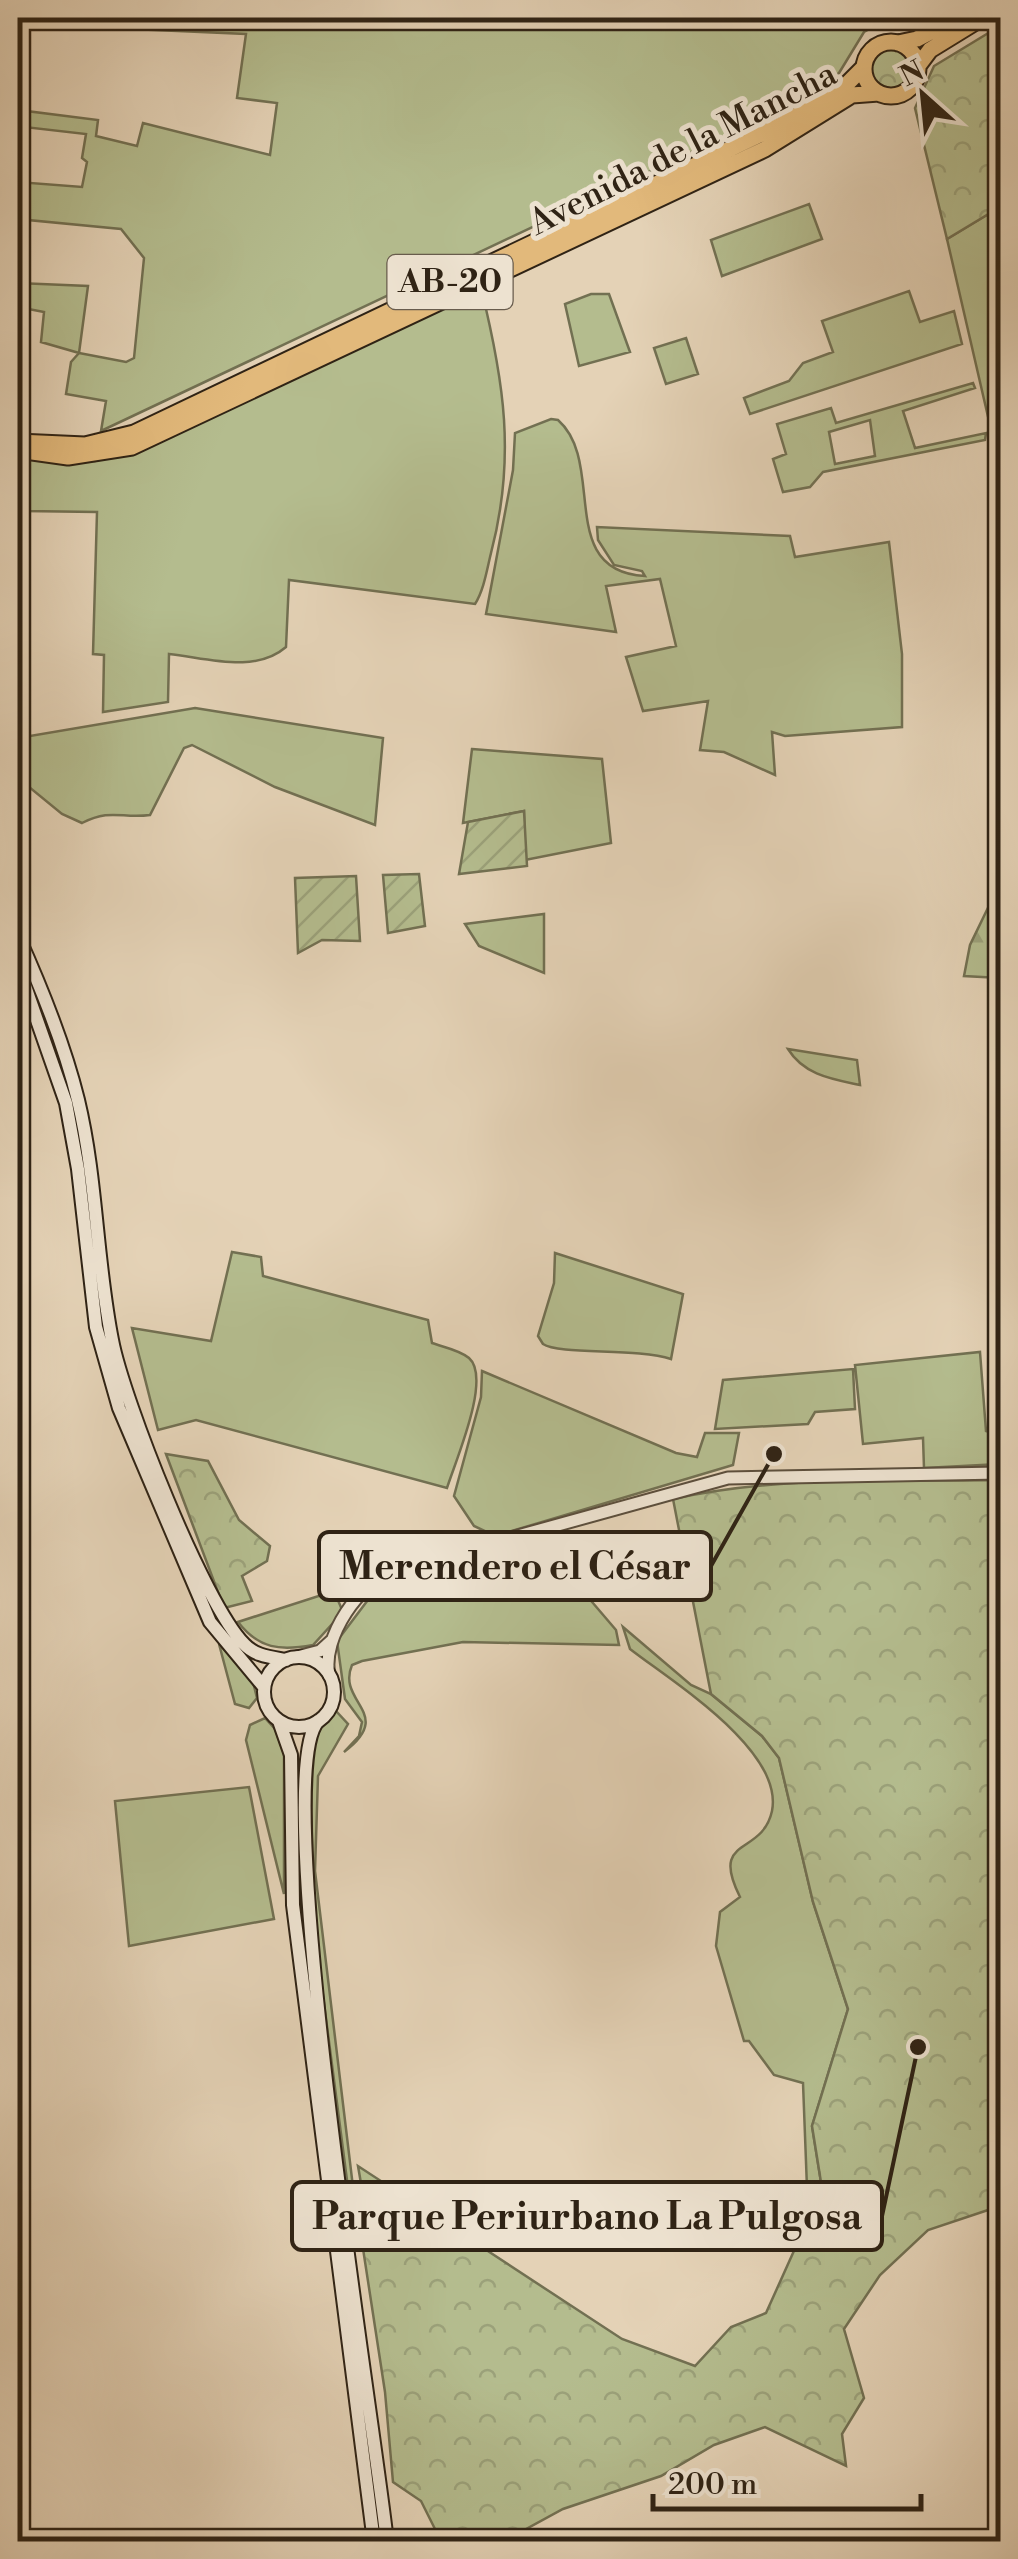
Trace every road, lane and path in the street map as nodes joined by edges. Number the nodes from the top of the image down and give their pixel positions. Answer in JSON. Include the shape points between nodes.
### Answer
{"nodes":[{"id":1,"x":957,"y":18,"type":"edge"},
{"id":2,"x":982,"y":18,"type":"edge"},
{"id":3,"x":898,"y":43,"type":"junction"},
{"id":4,"x":918,"y":66,"type":"junction"},
{"id":5,"x":864,"y":67,"type":"junction"},
{"id":6,"x":879,"y":93,"type":"junction"},
{"id":7,"x":18,"y":442,"type":"edge"},
{"id":8,"x":18,"y":450,"type":"edge"},
{"id":9,"x":18,"y":936,"type":"edge"},
{"id":10,"x":18,"y":966,"type":"edge"},
{"id":11,"x":1000,"y":1473,"type":"edge"},
{"id":12,"x":331,"y":1641,"type":"junction"},
{"id":13,"x":291,"y":1658,"type":"junction"},
{"id":14,"x":329,"y":1675,"type":"junction"},
{"id":15,"x":264,"y":1687,"type":"junction"},
{"id":16,"x":279,"y":1721,"type":"junction"},
{"id":17,"x":318,"y":1721,"type":"junction"},
{"id":18,"x":374,"y":2542,"type":"edge"},
{"id":19,"x":386,"y":2542,"type":"edge"}],
"edges":[{"from":1,"to":3,"type":"main road","number":"AB-20"},
{"from":2,"to":4,"type":"main road","via":[[930,50]]},
{"from":3,"to":4,"type":"main road","via":[[912,51]]},
{"from":3,"to":5,"type":"main road","number":"AB-20","via":[[875,46]]},
{"from":4,"to":6,"type":"main road","via":[[910,88],[893,96]]},
{"from":5,"to":6,"type":"main road","via":[[866,81]]},
{"from":5,"to":7,"type":"main road","name":"Avenida de la Mancha","number":"AB-20","via":[[782,124],[134,433],[84,445]]},
{"from":6,"to":8,"type":"main road","name":"Avenida de la Mancha","number":"AB-20","via":[[847,98],[764,149],[132,447],[68,457]]},
{"from":9,"to":13,"type":"main road","via":[[78,1100],[107,1314],[130,1402],[220,1614],[253,1652]]},
{"from":10,"to":15,"type":"main road","via":[[66,1103],[96,1328],[118,1408],[210,1622]]},
{"from":11,"to":12,"type":"street","via":[[728,1478],[386,1573],[369,1584]]},
{"from":12,"to":13,"type":"street"},
{"from":12,"to":14,"type":"street"},
{"from":13,"to":14,"type":"main road","via":[[314,1661]]},
{"from":13,"to":15,"type":"main road","via":[[272,1670]]},
{"from":14,"to":17,"type":"main road","via":[[332,1700]]},
{"from":15,"to":16,"type":"main road"},
{"from":16,"to":17,"type":"main road"},
{"from":16,"to":18,"type":"main road","via":[[291,1755],[293,1905]]},
{"from":17,"to":19,"type":"main road","via":[[304,1754],[306,1902]]}]}
